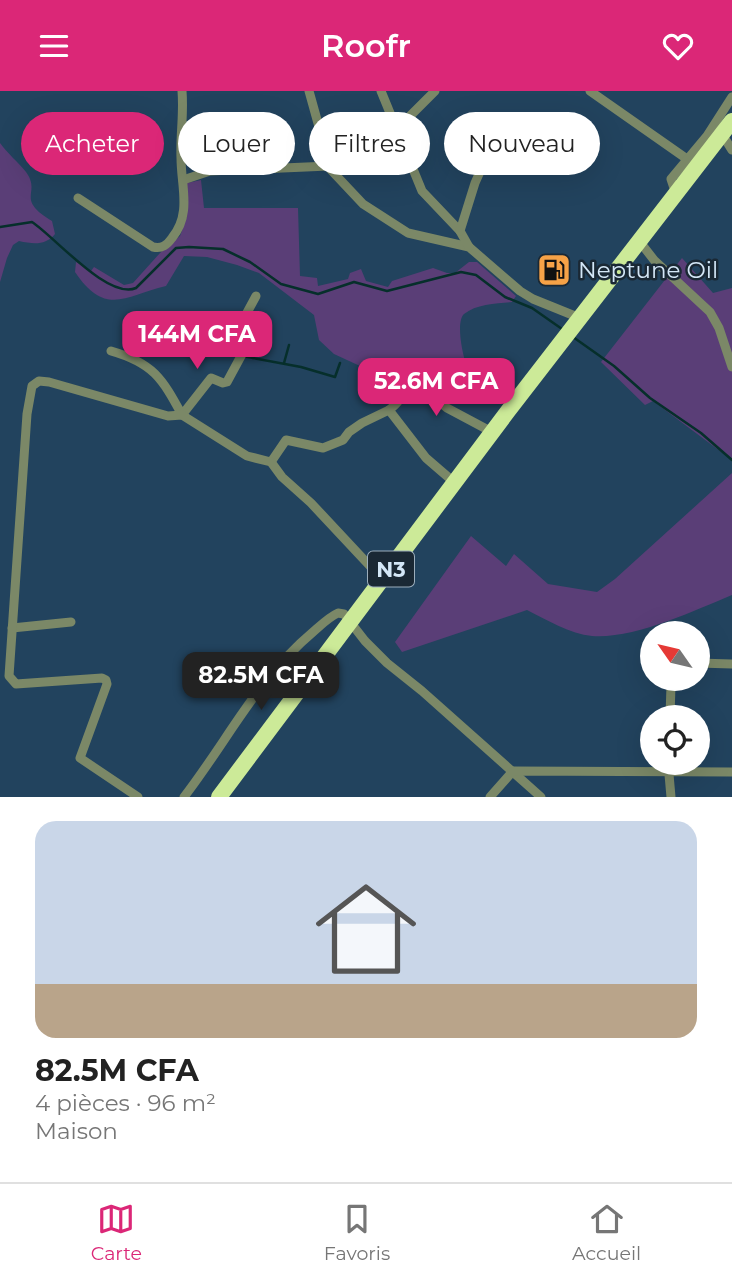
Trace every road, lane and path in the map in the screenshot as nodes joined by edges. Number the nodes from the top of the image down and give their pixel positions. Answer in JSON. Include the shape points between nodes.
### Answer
{"nodes":[{"id":1,"x":182,"y":91,"type":"edge"},
{"id":2,"x":309,"y":91,"type":"edge"},
{"id":3,"x":381,"y":91,"type":"edge"},
{"id":4,"x":435,"y":91,"type":"edge"},
{"id":5,"x":590,"y":91,"type":"edge"},
{"id":6,"x":732,"y":97,"type":"edge"},
{"id":7,"x":315,"y":112,"type":"edge"},
{"id":8,"x":391,"y":112,"type":"edge"},
{"id":9,"x":414,"y":112,"type":"edge"},
{"id":10,"x":727,"y":128,"type":"edge"},
{"id":11,"x":732,"y":150,"type":"edge"},
{"id":12,"x":687,"y":159,"type":"junction"},
{"id":13,"x":309,"y":167,"type":"edge"},
{"id":14,"x":334,"y":175,"type":"edge"},
{"id":15,"x":416,"y":175,"type":"edge"},
{"id":16,"x":479,"y":175,"type":"edge"},
{"id":17,"x":183,"y":180,"type":"junction"},
{"id":18,"x":676,"y":194,"type":"junction"},
{"id":19,"x":78,"y":198,"type":"dead end"},
{"id":20,"x":460,"y":230,"type":"junction"},
{"id":21,"x":639,"y":242,"type":"junction"},
{"id":22,"x":469,"y":247,"type":"junction"},
{"id":23,"x":256,"y":296,"type":"dead end"},
{"id":24,"x":578,"y":321,"type":"junction"},
{"id":25,"x":111,"y":351,"type":"dead end"},
{"id":26,"x":732,"y":367,"type":"edge"},
{"id":27,"x":389,"y":410,"type":"junction"},
{"id":28,"x":183,"y":415,"type":"junction"},
{"id":29,"x":492,"y":432,"type":"junction"},
{"id":30,"x":271,"y":462,"type":"junction"},
{"id":31,"x":455,"y":483,"type":"junction"},
{"id":32,"x":383,"y":580,"type":"junction"},
{"id":33,"x":71,"y":622,"type":"dead end"},
{"id":34,"x":351,"y":622,"type":"junction"},
{"id":35,"x":12,"y":628,"type":"junction"},
{"id":36,"x":710,"y":663,"type":"edge"},
{"id":37,"x":732,"y":664,"type":"edge"},
{"id":38,"x":640,"y":769,"type":"edge"},
{"id":39,"x":513,"y":771,"type":"junction"},
{"id":40,"x":710,"y":771,"type":"edge"},
{"id":41,"x":732,"y":772,"type":"edge"},
{"id":42,"x":669,"y":775,"type":"edge"},
{"id":43,"x":138,"y":797,"type":"edge"},
{"id":44,"x":184,"y":797,"type":"edge"},
{"id":45,"x":219,"y":797,"type":"edge"},
{"id":46,"x":491,"y":797,"type":"edge"},
{"id":47,"x":541,"y":797,"type":"edge"},
{"id":48,"x":671,"y":797,"type":"edge"}],
"edges":[{"from":1,"to":17,"type":"street"},
{"from":2,"to":7,"type":"street"},
{"from":3,"to":8,"type":"street"},
{"from":4,"to":9,"type":"street"},
{"from":5,"to":12,"type":"street"},
{"from":6,"to":12,"type":"street"},
{"from":10,"to":11,"type":"street"},
{"from":10,"to":18,"type":"highway","number":"N3"},
{"from":12,"to":18,"type":"street","via":[[671,179]]},
{"from":13,"to":17,"type":"street","via":[[210,171]]},
{"from":14,"to":22,"type":"street","via":[[363,204],[399,229]]},
{"from":15,"to":20,"type":"street","via":[[422,191]]},
{"from":16,"to":20,"type":"street"},
{"from":17,"to":19,"type":"street","via":[[182,221],[175,235],[159,248]]},
{"from":18,"to":21,"type":"highway","number":"N3"},
{"from":20,"to":22,"type":"street"},
{"from":21,"to":24,"type":"highway","number":"N3"},
{"from":21,"to":26,"type":"street","via":[[710,312]]},
{"from":22,"to":24,"type":"street","via":[[520,292]]},
{"from":23,"to":28,"type":"street","via":[[242,322],[247,345],[236,369],[227,382],[211,378]]},
{"from":24,"to":29,"type":"highway","number":"N3"},
{"from":25,"to":28,"type":"street","via":[[131,356],[154,371]]},
{"from":27,"to":29,"type":"street","via":[[399,403],[402,386],[419,385],[447,408]]},
{"from":27,"to":30,"type":"street","via":[[323,448],[286,440]]},
{"from":27,"to":31,"type":"street","via":[[426,458]]},
{"from":28,"to":30,"type":"street","via":[[247,456]]},
{"from":28,"to":35,"type":"street","via":[[168,416],[49,382],[32,386]]},
{"from":29,"to":31,"type":"highway","number":"N3"},
{"from":30,"to":32,"type":"street"},
{"from":31,"to":32,"type":"highway","number":"N3"},
{"from":32,"to":34,"type":"highway","number":"N3"},
{"from":33,"to":35,"type":"street"},
{"from":34,"to":39,"type":"street","via":[[387,663]]},
{"from":34,"to":44,"type":"street","via":[[344,614],[332,615],[288,653]]},
{"from":34,"to":45,"type":"highway","number":"N3"},
{"from":35,"to":43,"type":"street","via":[[9,676],[16,684],[106,680],[80,758]]},
{"from":36,"to":37,"type":"street"},
{"from":38,"to":39,"type":"street"},
{"from":39,"to":46,"type":"street"},
{"from":39,"to":47,"type":"street"},
{"from":40,"to":41,"type":"street"},
{"from":42,"to":48,"type":"street"}]}
